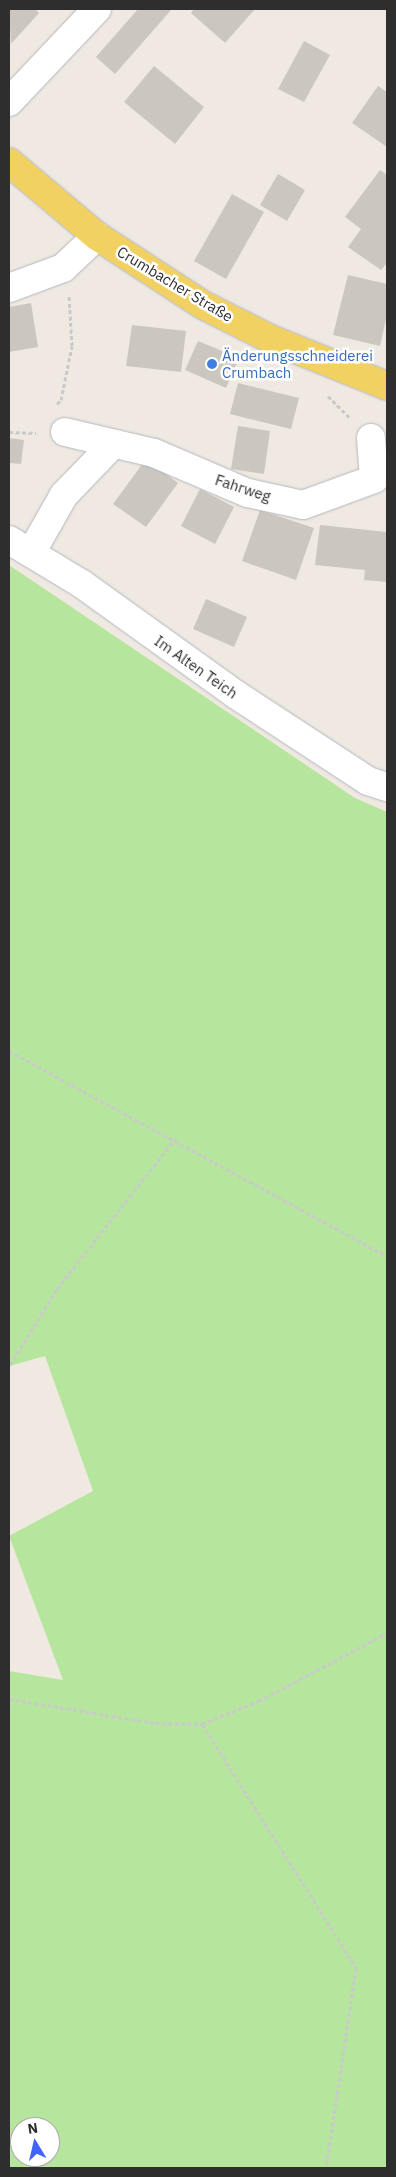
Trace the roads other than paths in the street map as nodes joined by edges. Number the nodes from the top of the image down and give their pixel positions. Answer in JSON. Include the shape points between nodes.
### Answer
{"nodes":[{"id":1,"x":97,"y":9,"type":"edge"},
{"id":2,"x":9,"y":102,"type":"edge"},
{"id":3,"x":9,"y":162,"type":"edge"},
{"id":4,"x":97,"y":236,"type":"junction"},
{"id":5,"x":9,"y":288,"type":"edge"},
{"id":6,"x":387,"y":386,"type":"edge"},
{"id":7,"x":65,"y":432,"type":"dead end"},
{"id":8,"x":371,"y":438,"type":"dead end"},
{"id":9,"x":113,"y":444,"type":"junction"},
{"id":10,"x":380,"y":482,"type":"edge"},
{"id":11,"x":20,"y":546,"type":"edge"},
{"id":12,"x":387,"y":787,"type":"edge"}],
"edges":[{"from":1,"to":2,"type":"street"},
{"from":3,"to":4,"type":"main road","name":"Crumbacher Straße"},
{"from":4,"to":5,"type":"street","via":[[63,268]]},
{"from":4,"to":6,"type":"main road","name":"Crumbacher Straße","via":[[202,305],[273,340]]},
{"from":7,"to":9,"type":"street","name":"Fahrweg"},
{"from":8,"to":10,"type":"street"},
{"from":9,"to":10,"type":"street","name":"Fahrweg","via":[[154,453],[248,493],[303,505]]},
{"from":9,"to":11,"type":"street"},
{"from":11,"to":12,"type":"street","name":"Im Alten Teich","via":[[82,584],[234,694],[368,781]]}]}
